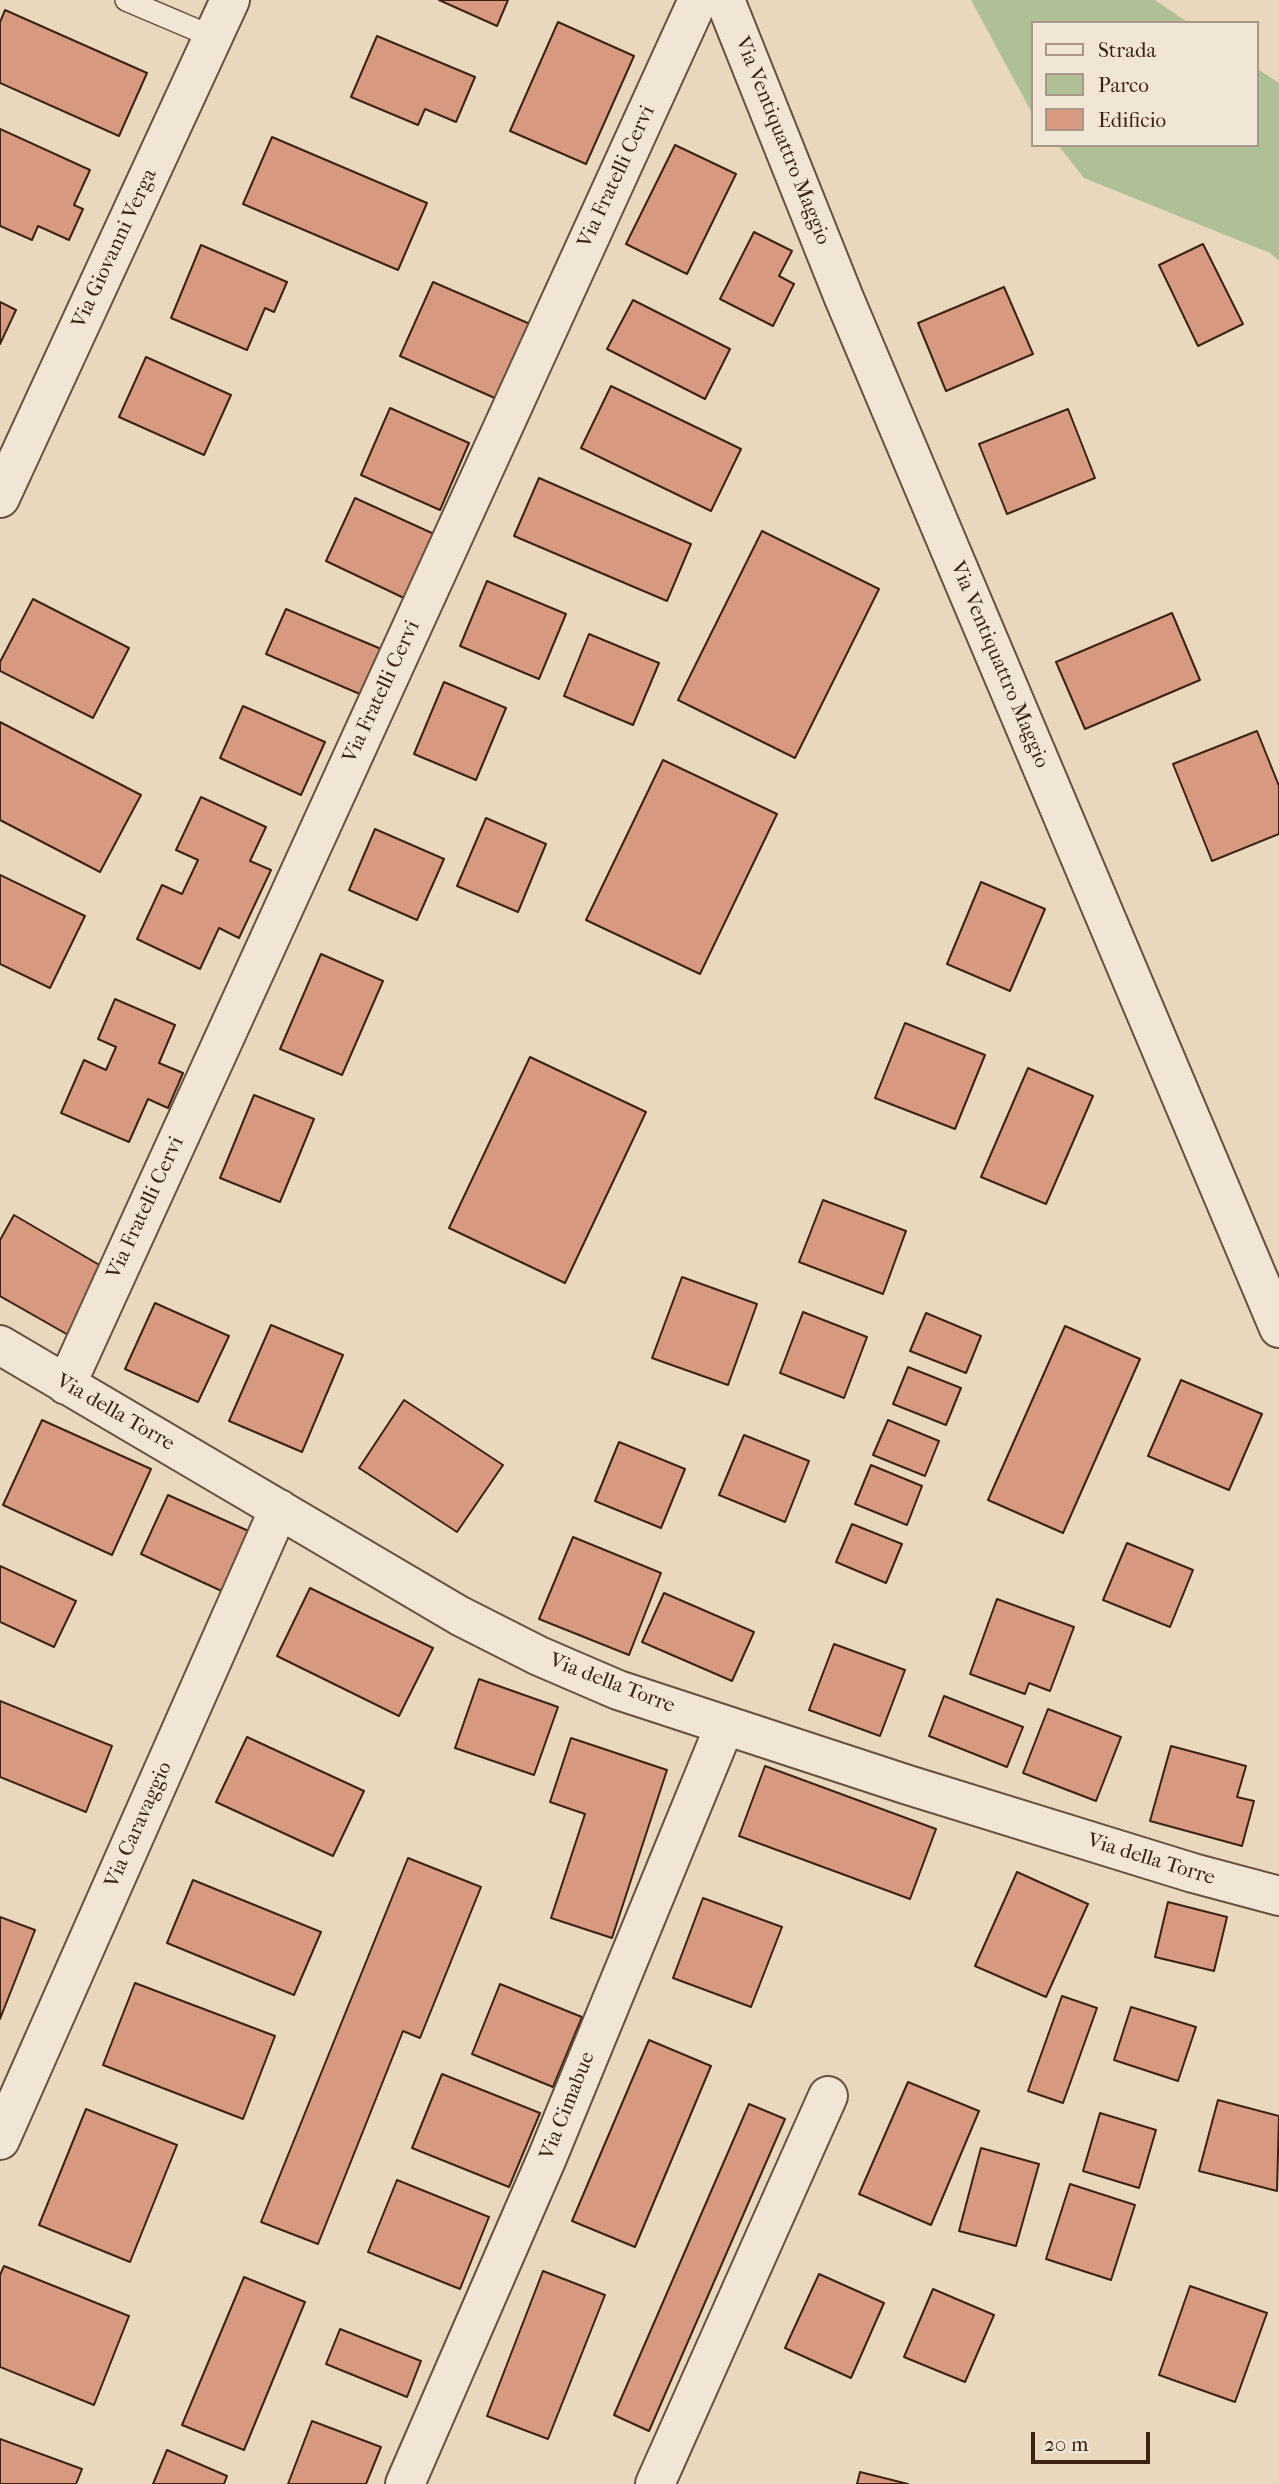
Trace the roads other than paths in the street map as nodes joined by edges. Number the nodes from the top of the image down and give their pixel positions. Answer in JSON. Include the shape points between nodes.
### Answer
{"nodes":[{"id":1,"x":125,"y":0,"type":"edge"},
{"id":2,"x":230,"y":0,"type":"edge"},
{"id":3,"x":698,"y":0,"type":"edge"},
{"id":4,"x":725,"y":0,"type":"edge"},
{"id":5,"x":213,"y":37,"type":"junction"},
{"id":6,"x":0,"y":498,"type":"edge"},
{"id":7,"x":1279,"y":1328,"type":"edge"},
{"id":8,"x":0,"y":1345,"type":"edge"},
{"id":9,"x":66,"y":1385,"type":"junction"},
{"id":10,"x":279,"y":1509,"type":"junction"},
{"id":11,"x":725,"y":1725,"type":"junction"},
{"id":12,"x":1279,"y":1896,"type":"edge"},
{"id":13,"x":828,"y":2096,"type":"dead end"},
{"id":14,"x":0,"y":2140,"type":"edge"},
{"id":15,"x":405,"y":2484,"type":"edge"},
{"id":16,"x":655,"y":2484,"type":"edge"}],
"edges":[{"from":1,"to":5,"type":"lane"},
{"from":2,"to":5,"type":"street","name":"Via Giovanni Verga"},
{"from":3,"to":9,"type":"street","name":"Via Fratelli Cervi"},
{"from":4,"to":7,"type":"street","name":"Via Ventiquattro Maggio","via":[[844,298]]},
{"from":5,"to":6,"type":"street","name":"Via Giovanni Verga"},
{"from":8,"to":9,"type":"street","name":"Via della Torre"},
{"from":9,"to":10,"type":"street","name":"Via della Torre"},
{"from":10,"to":11,"type":"street","name":"Via della Torre","via":[[460,1616],[539,1656],[618,1690]]},
{"from":10,"to":14,"type":"street","name":"Via Caravaggio"},
{"from":11,"to":12,"type":"street","name":"Via della Torre","via":[[958,1801]]},
{"from":11,"to":15,"type":"street","name":"Via Cimabue","via":[[547,2158]]},
{"from":13,"to":16,"type":"street"}]}
